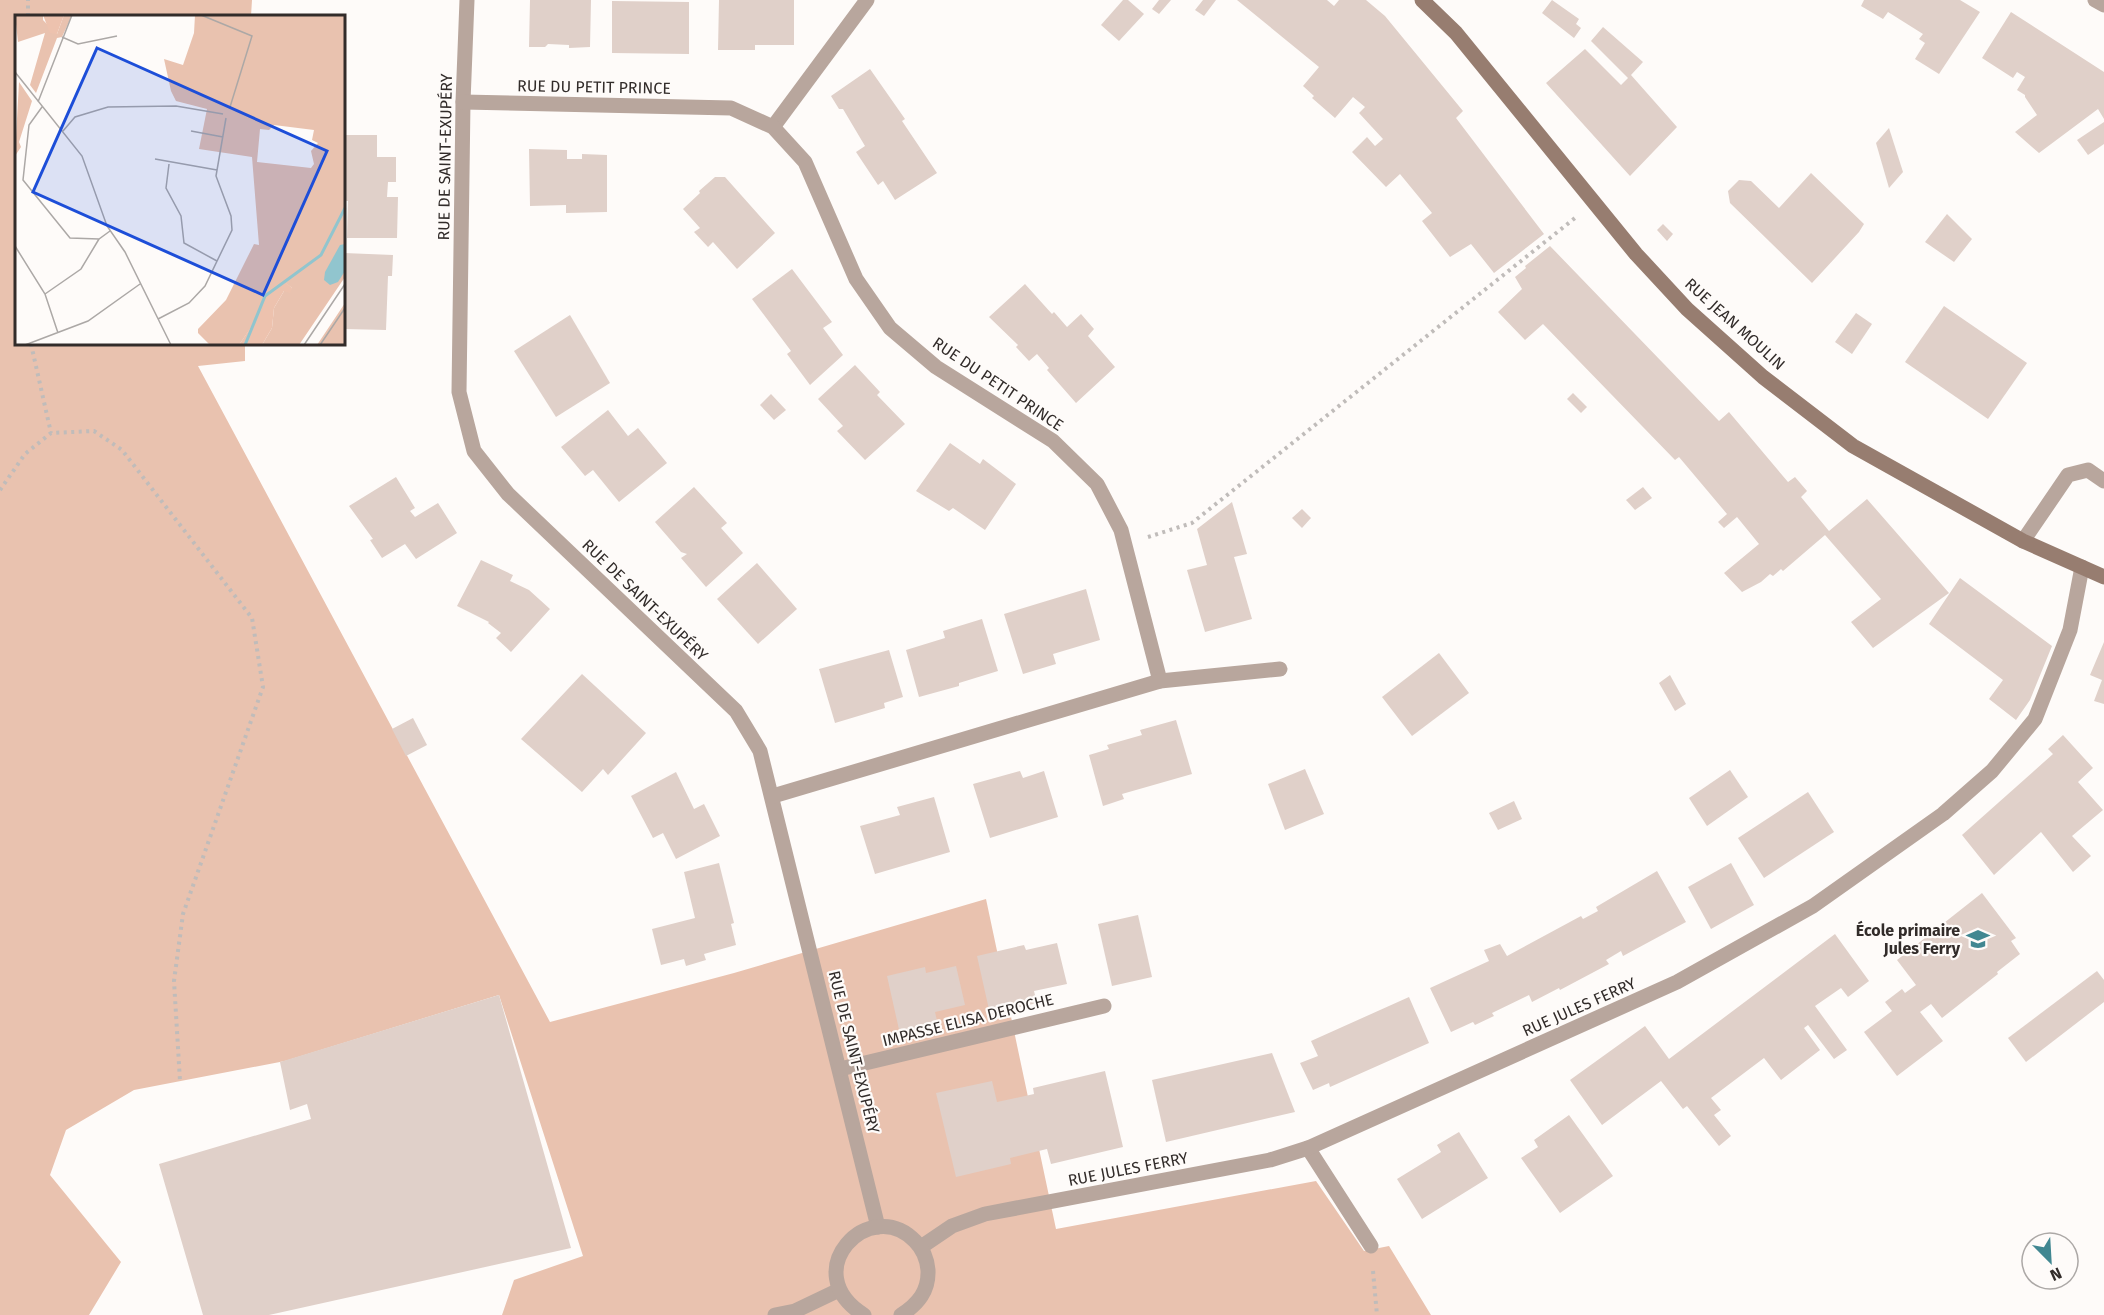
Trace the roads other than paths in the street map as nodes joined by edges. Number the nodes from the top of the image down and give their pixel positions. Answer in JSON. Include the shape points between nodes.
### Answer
{"nodes":[{"id":1,"x":467,"y":0,"type":"edge"},
{"id":2,"x":867,"y":0,"type":"edge"},
{"id":3,"x":1422,"y":0,"type":"edge"},
{"id":4,"x":2095,"y":0,"type":"edge"},
{"id":5,"x":2104,"y":5,"type":"edge"},
{"id":6,"x":463,"y":102,"type":"junction"},
{"id":7,"x":773,"y":127,"type":"junction"},
{"id":8,"x":2104,"y":482,"type":"edge"},
{"id":9,"x":2023,"y":541,"type":"junction"},
{"id":10,"x":2082,"y":567,"type":"junction"},
{"id":11,"x":2104,"y":577,"type":"edge"},
{"id":12,"x":1280,"y":669,"type":"dead end"},
{"id":13,"x":1160,"y":681,"type":"junction"},
{"id":14,"x":773,"y":796,"type":"junction"},
{"id":15,"x":1104,"y":1005,"type":"dead end"},
{"id":16,"x":840,"y":1069,"type":"junction"},
{"id":17,"x":1308,"y":1148,"type":"junction"},
{"id":18,"x":878,"y":1227,"type":"junction"},
{"id":19,"x":1371,"y":1246,"type":"road end"},
{"id":20,"x":921,"y":1247,"type":"junction"},
{"id":21,"x":839,"y":1290,"type":"junction"},
{"id":22,"x":776,"y":1315,"type":"edge"},
{"id":23,"x":864,"y":1315,"type":"edge"},
{"id":24,"x":901,"y":1315,"type":"edge"}],
"edges":[{"from":1,"to":6,"type":"street","name":"RUE DE SAINT-EXUPÉRY"},
{"from":2,"to":7,"type":"street"},
{"from":3,"to":9,"type":"main road","name":"RUE JEAN MOULIN","via":[[1456,33],[1636,254],[1687,309],[1763,377],[1853,446]]},
{"from":4,"to":5,"type":"street"},
{"from":6,"to":7,"type":"street","name":"RUE DU PETIT PRINCE","via":[[731,108]]},
{"from":6,"to":14,"type":"street","name":"RUE DE SAINT-EXUPÉRY","via":[[459,392],[474,451],[508,494],[736,711],[760,751]]},
{"from":7,"to":13,"type":"street","name":"RUE DU PETIT PRINCE","via":[[805,162],[856,279],[890,328],[936,367],[1053,441],[1097,484],[1121,530]]},
{"from":8,"to":9,"type":"street","via":[[2088,470],[2068,475]]},
{"from":9,"to":10,"type":"main road","name":"RUE JEAN MOULIN"},
{"from":10,"to":11,"type":"main road","name":"RUE JEAN MOULIN"},
{"from":10,"to":17,"type":"street","name":"RUE JULES FERRY","via":[[2070,630],[2035,719],[1992,771],[1943,814],[1813,906],[1677,982]]},
{"from":12,"to":13,"type":"street"},
{"from":13,"to":14,"type":"street"},
{"from":14,"to":16,"type":"street","name":"RUE DE SAINT-EXUPÉRY"},
{"from":15,"to":16,"type":"street","name":"IMPASSE ELISA DEROCHE"},
{"from":16,"to":18,"type":"street","name":"RUE DE SAINT-EXUPÉRY"},
{"from":17,"to":19,"type":"street"},
{"from":17,"to":20,"type":"street","name":"RUE JULES FERRY","via":[[1270,1160],[985,1214],[952,1226]]},
{"from":18,"to":20,"type":"street","via":[[895,1228]]},
{"from":18,"to":21,"type":"street","via":[[862,1232],[843,1249],[836,1274]]},
{"from":20,"to":24,"type":"street","via":[[928,1263],[924,1294]]},
{"from":21,"to":22,"type":"street","via":[[795,1311]]},
{"from":21,"to":23,"type":"street","via":[[850,1306]]}]}
